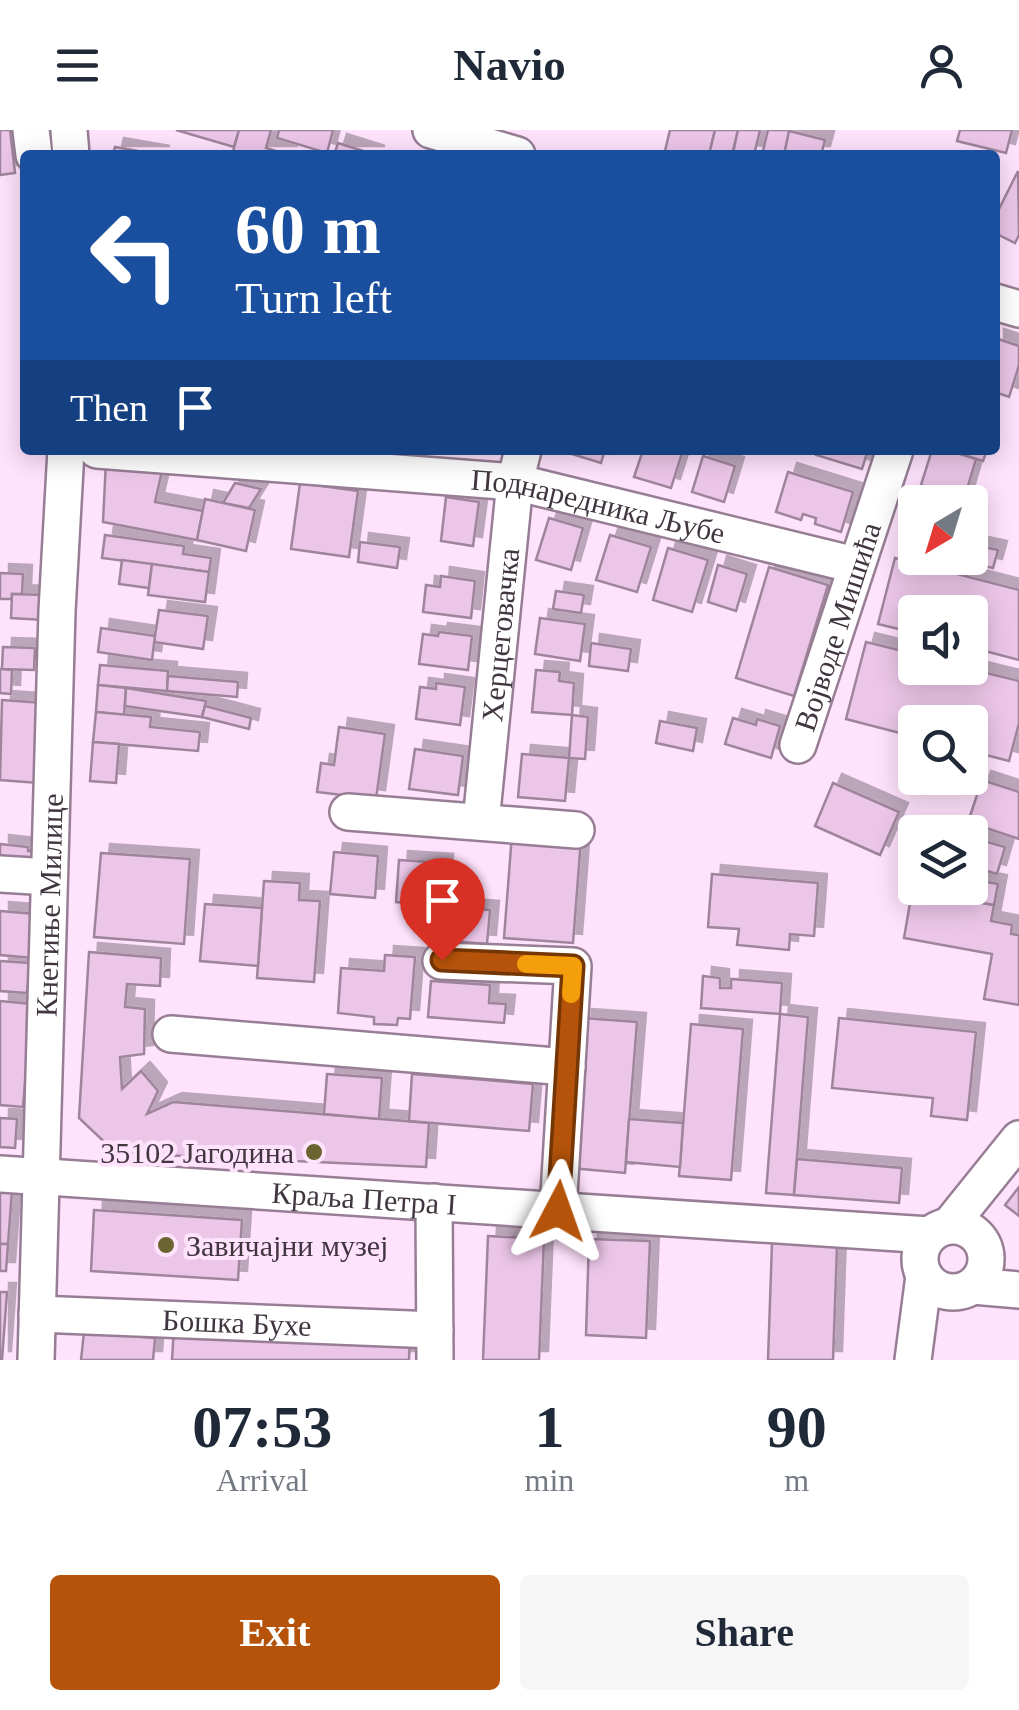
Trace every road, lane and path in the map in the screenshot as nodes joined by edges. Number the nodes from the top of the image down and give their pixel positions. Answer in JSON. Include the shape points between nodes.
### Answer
{"nodes":[{"id":1,"x":431,"y":130,"type":"edge"},
{"id":2,"x":500,"y":150,"type":"edge"},
{"id":3,"x":66,"y":455,"type":"edge"},
{"id":4,"x":229,"y":455,"type":"edge"},
{"id":5,"x":893,"y":455,"type":"edge"},
{"id":6,"x":519,"y":466,"type":"edge"},
{"id":7,"x":855,"y":565,"type":"junction"},
{"id":8,"x":798,"y":745,"type":"dead end"},
{"id":9,"x":348,"y":812,"type":"dead end"},
{"id":10,"x":481,"y":822,"type":"junction"},
{"id":11,"x":576,"y":830,"type":"dead end"},
{"id":12,"x":0,"y":874,"type":"edge"},
{"id":13,"x":49,"y":878,"type":"junction"},
{"id":14,"x":442,"y":960,"type":"dead end"},
{"id":15,"x":172,"y":1034,"type":"dead end"},
{"id":16,"x":567,"y":1067,"type":"junction"},
{"id":17,"x":1019,"y":1139,"type":"edge"},
{"id":18,"x":0,"y":1174,"type":"edge"},
{"id":19,"x":40,"y":1176,"type":"junction"},
{"id":20,"x":434,"y":1202,"type":"junction"},
{"id":21,"x":558,"y":1211,"type":"junction"},
{"id":22,"x":947,"y":1248,"type":"junction"},
{"id":23,"x":1019,"y":1272,"type":"edge"},
{"id":24,"x":968,"y":1289,"type":"junction"},
{"id":25,"x":1019,"y":1290,"type":"edge"},
{"id":26,"x":37,"y":1314,"type":"junction"},
{"id":27,"x":435,"y":1345,"type":"edge"},
{"id":28,"x":914,"y":1356,"type":"edge"},
{"id":29,"x":36,"y":1360,"type":"edge"}],
"edges":[{"from":1,"to":2,"type":"street"},
{"from":3,"to":13,"type":"street","name":"Кнегиње Милице"},
{"from":4,"to":6,"type":"street","name":"Поднаредника Љубе"},
{"from":5,"to":7,"type":"street","name":"Војводе Мишића"},
{"from":6,"to":7,"type":"street","name":"Поднаредника Љубе"},
{"from":6,"to":10,"type":"street","name":"Херцеговачка"},
{"from":7,"to":8,"type":"street","name":"Војводе Мишића"},
{"from":9,"to":10,"type":"street"},
{"from":10,"to":11,"type":"street"},
{"from":12,"to":13,"type":"street"},
{"from":13,"to":19,"type":"street","name":"Кнегиње Милице"},
{"from":14,"to":16,"type":"street","via":[[573,966]]},
{"from":15,"to":16,"type":"street"},
{"from":16,"to":21,"type":"street"},
{"from":17,"to":22,"type":"street"},
{"from":18,"to":19,"type":"street","name":"Краља Петра I"},
{"from":19,"to":20,"type":"street","name":"Краља Петра I"},
{"from":19,"to":26,"type":"street","name":"Кнегиње Милице"},
{"from":20,"to":21,"type":"street","name":"Краља Петра I"},
{"from":20,"to":27,"type":"street"},
{"from":21,"to":22,"type":"street","name":"Краља Петра I","via":[[849,1230]]},
{"from":22,"to":23,"type":"street"},
{"from":22,"to":24,"type":"street","via":[[985,1268]]},
{"from":22,"to":24,"type":"street","via":[[940,1291]]},
{"from":22,"to":28,"type":"street"},
{"from":24,"to":25,"type":"street"},
{"from":24,"to":28,"type":"street"},
{"from":26,"to":27,"type":"street","name":"Бошка Бухе"},
{"from":26,"to":29,"type":"street","name":"Кнегиње Милице"}]}
